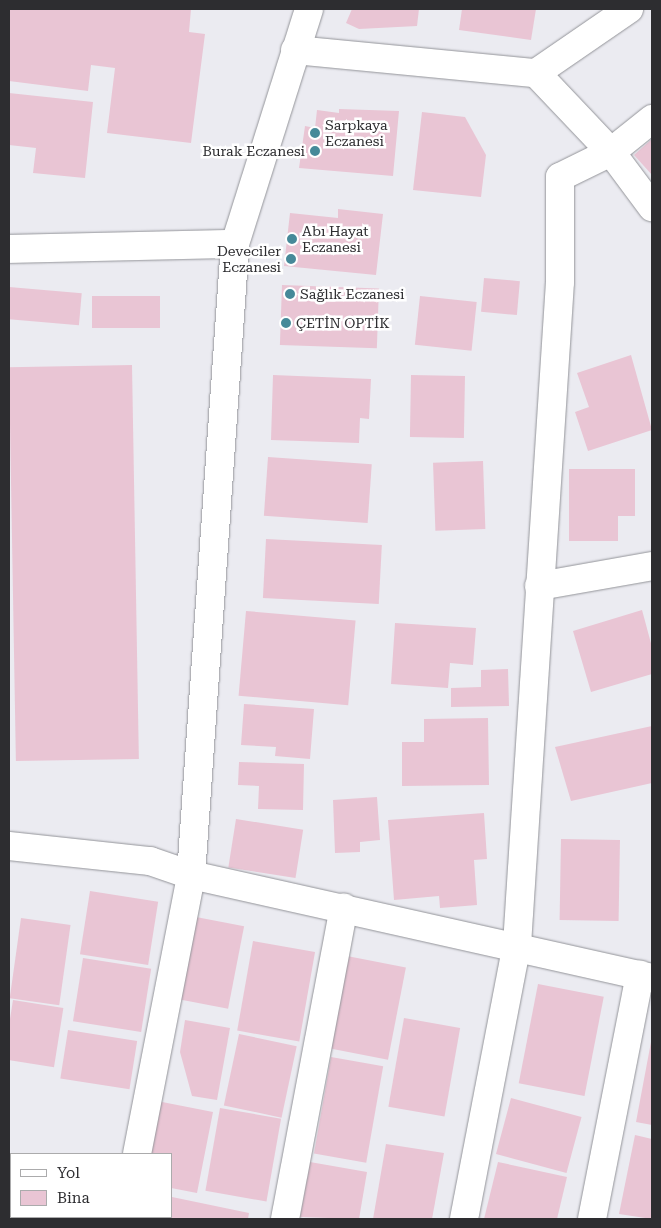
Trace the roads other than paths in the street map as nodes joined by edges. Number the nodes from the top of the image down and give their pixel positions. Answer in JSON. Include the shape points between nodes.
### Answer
{"nodes":[{"id":1,"x":309,"y":9,"type":"edge"},
{"id":2,"x":629,"y":9,"type":"edge"},
{"id":3,"x":295,"y":50,"type":"junction"},
{"id":4,"x":536,"y":73,"type":"junction"},
{"id":5,"x":652,"y":119,"type":"edge"},
{"id":6,"x":611,"y":152,"type":"junction"},
{"id":7,"x":652,"y":207,"type":"edge"},
{"id":8,"x":235,"y":244,"type":"junction"},
{"id":9,"x":9,"y":249,"type":"edge"},
{"id":10,"x":652,"y":566,"type":"edge"},
{"id":11,"x":539,"y":586,"type":"junction"},
{"id":12,"x":9,"y":846,"type":"edge"},
{"id":13,"x":191,"y":875,"type":"junction"},
{"id":14,"x":344,"y":908,"type":"junction"},
{"id":15,"x":517,"y":944,"type":"junction"},
{"id":16,"x":646,"y":976,"type":"edge"},
{"id":17,"x":138,"y":1153,"type":"edge"},
{"id":18,"x":285,"y":1219,"type":"edge"},
{"id":19,"x":464,"y":1219,"type":"edge"},
{"id":20,"x":592,"y":1219,"type":"edge"}],
"edges":[{"from":1,"to":3,"type":"street"},
{"from":2,"to":4,"type":"street"},
{"from":3,"to":4,"type":"street"},
{"from":3,"to":8,"type":"street"},
{"from":4,"to":6,"type":"street"},
{"from":5,"to":6,"type":"street"},
{"from":6,"to":7,"type":"street"},
{"from":6,"to":11,"type":"street","via":[[560,177],[560,282]]},
{"from":8,"to":9,"type":"street"},
{"from":8,"to":13,"type":"street"},
{"from":10,"to":11,"type":"street"},
{"from":11,"to":15,"type":"street"},
{"from":12,"to":13,"type":"street","via":[[150,861]]},
{"from":13,"to":14,"type":"street"},
{"from":13,"to":17,"type":"street"},
{"from":14,"to":15,"type":"street"},
{"from":14,"to":18,"type":"street"},
{"from":15,"to":16,"type":"street"},
{"from":15,"to":19,"type":"street"},
{"from":16,"to":20,"type":"street"}]}
